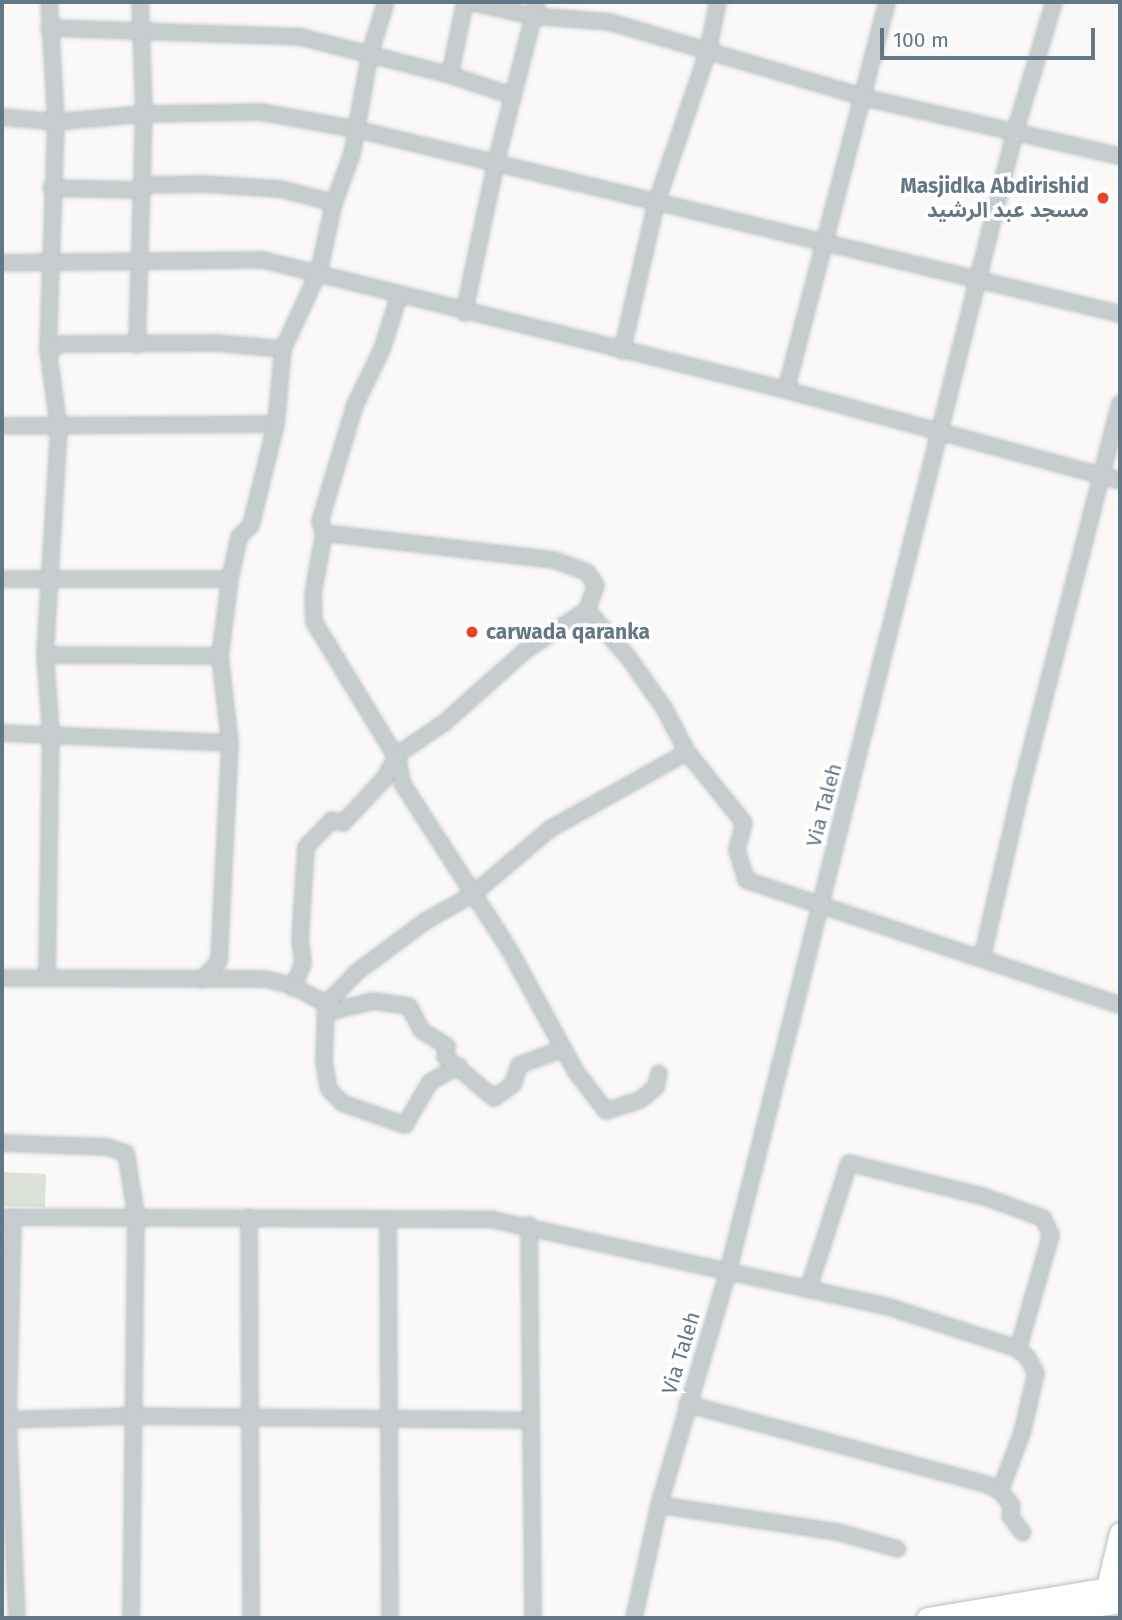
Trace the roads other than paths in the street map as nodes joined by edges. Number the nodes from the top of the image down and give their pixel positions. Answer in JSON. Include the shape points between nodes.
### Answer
{"nodes":[{"id":1,"x":49,"y":2,"type":"edge"},
{"id":2,"x":140,"y":2,"type":"edge"},
{"id":3,"x":386,"y":2,"type":"edge"},
{"id":4,"x":467,"y":2,"type":"edge"},
{"id":5,"x":718,"y":2,"type":"edge"},
{"id":6,"x":887,"y":2,"type":"edge"},
{"id":7,"x":1054,"y":2,"type":"edge"},
{"id":8,"x":535,"y":9,"type":"edge"},
{"id":9,"x":49,"y":28,"type":"junction"},
{"id":10,"x":140,"y":28,"type":"junction"},
{"id":11,"x":708,"y":51,"type":"junction"},
{"id":12,"x":370,"y":52,"type":"junction"},
{"id":13,"x":450,"y":75,"type":"junction"},
{"id":14,"x":513,"y":96,"type":"junction"},
{"id":15,"x":866,"y":98,"type":"junction"},
{"id":16,"x":144,"y":114,"type":"junction"},
{"id":17,"x":2,"y":117,"type":"edge"},
{"id":18,"x":55,"y":122,"type":"junction"},
{"id":19,"x":355,"y":129,"type":"junction"},
{"id":20,"x":1016,"y":132,"type":"junction"},
{"id":21,"x":1120,"y":156,"type":"edge"},
{"id":22,"x":496,"y":163,"type":"junction"},
{"id":23,"x":51,"y":188,"type":"junction"},
{"id":24,"x":139,"y":190,"type":"junction"},
{"id":25,"x":334,"y":203,"type":"junction"},
{"id":26,"x":656,"y":204,"type":"junction"},
{"id":27,"x":824,"y":239,"type":"junction"},
{"id":28,"x":2,"y":263,"type":"edge"},
{"id":29,"x":138,"y":264,"type":"junction"},
{"id":30,"x":48,"y":265,"type":"junction"},
{"id":31,"x":319,"y":271,"type":"junction"},
{"id":32,"x":982,"y":278,"type":"junction"},
{"id":33,"x":399,"y":296,"type":"junction"},
{"id":34,"x":464,"y":313,"type":"junction"},
{"id":35,"x":1120,"y":314,"type":"edge"},
{"id":36,"x":137,"y":345,"type":"junction"},
{"id":37,"x":283,"y":349,"type":"junction"},
{"id":38,"x":48,"y":350,"type":"junction"},
{"id":39,"x":622,"y":351,"type":"junction"},
{"id":40,"x":786,"y":390,"type":"junction"},
{"id":41,"x":1120,"y":402,"type":"edge"},
{"id":42,"x":276,"y":424,"type":"junction"},
{"id":43,"x":2,"y":426,"type":"edge"},
{"id":44,"x":59,"y":429,"type":"junction"},
{"id":45,"x":943,"y":430,"type":"junction"},
{"id":46,"x":1101,"y":476,"type":"junction"},
{"id":47,"x":1120,"y":481,"type":"edge"},
{"id":48,"x":324,"y":533,"type":"junction"},
{"id":49,"x":2,"y":579,"type":"edge"},
{"id":50,"x":230,"y":579,"type":"junction"},
{"id":51,"x":47,"y":580,"type":"junction"},
{"id":52,"x":587,"y":610,"type":"junction"},
{"id":53,"x":45,"y":654,"type":"junction"},
{"id":54,"x":220,"y":656,"type":"junction"},
{"id":55,"x":51,"y":732,"type":"junction"},
{"id":56,"x":2,"y":733,"type":"edge"},
{"id":57,"x":230,"y":743,"type":"junction"},
{"id":58,"x":687,"y":752,"type":"junction"},
{"id":59,"x":398,"y":760,"type":"junction"},
{"id":60,"x":473,"y":894,"type":"junction"},
{"id":61,"x":819,"y":905,"type":"junction"},
{"id":62,"x":982,"y":958,"type":"junction"},
{"id":63,"x":47,"y":976,"type":"junction"},
{"id":64,"x":2,"y":978,"type":"edge"},
{"id":65,"x":202,"y":980,"type":"junction"},
{"id":66,"x":293,"y":988,"type":"junction"},
{"id":67,"x":1120,"y":1005,"type":"edge"},
{"id":68,"x":328,"y":1008,"type":"junction"},
{"id":69,"x":563,"y":1049,"type":"junction"},
{"id":70,"x":459,"y":1066,"type":"junction"},
{"id":71,"x":659,"y":1073,"type":"dead end"},
{"id":72,"x":2,"y":1143,"type":"edge"},
{"id":73,"x":136,"y":1215,"type":"junction"},
{"id":74,"x":7,"y":1217,"type":"edge"},
{"id":75,"x":249,"y":1217,"type":"junction"},
{"id":76,"x":388,"y":1219,"type":"junction"},
{"id":77,"x":529,"y":1224,"type":"junction"},
{"id":78,"x":729,"y":1268,"type":"junction"},
{"id":79,"x":808,"y":1290,"type":"junction"},
{"id":80,"x":1018,"y":1349,"type":"junction"},
{"id":81,"x":687,"y":1404,"type":"junction"},
{"id":82,"x":131,"y":1416,"type":"junction"},
{"id":83,"x":248,"y":1418,"type":"junction"},
{"id":84,"x":5,"y":1420,"type":"edge"},
{"id":85,"x":529,"y":1420,"type":"junction"},
{"id":86,"x":388,"y":1421,"type":"junction"},
{"id":87,"x":1000,"y":1492,"type":"junction"},
{"id":88,"x":659,"y":1505,"type":"junction"},
{"id":89,"x":1023,"y":1533,"type":"dead end"},
{"id":90,"x":1120,"y":1533,"type":"edge"},
{"id":91,"x":898,"y":1549,"type":"dead end"},
{"id":92,"x":1112,"y":1602,"type":"edge"},
{"id":93,"x":1003,"y":1614,"type":"edge"},
{"id":94,"x":17,"y":1618,"type":"edge"},
{"id":95,"x":131,"y":1618,"type":"edge"},
{"id":96,"x":251,"y":1618,"type":"edge"},
{"id":97,"x":390,"y":1618,"type":"edge"},
{"id":98,"x":533,"y":1618,"type":"edge"},
{"id":99,"x":634,"y":1618,"type":"edge"},
{"id":100,"x":927,"y":1618,"type":"edge"}],
"edges":[{"from":1,"to":9,"type":"street"},
{"from":2,"to":10,"type":"street"},
{"from":3,"to":12,"type":"street"},
{"from":4,"to":8,"type":"street"},
{"from":4,"to":13,"type":"street"},
{"from":5,"to":11,"type":"street"},
{"from":6,"to":15,"type":"street"},
{"from":7,"to":20,"type":"street","name":"Via Taleh"},
{"from":8,"to":11,"type":"street","via":[[610,22]]},
{"from":8,"to":14,"type":"street"},
{"from":9,"to":10,"type":"street"},
{"from":9,"to":18,"type":"street"},
{"from":10,"to":12,"type":"street","via":[[301,37]]},
{"from":10,"to":16,"type":"street"},
{"from":11,"to":15,"type":"street"},
{"from":11,"to":26,"type":"street"},
{"from":12,"to":13,"type":"street"},
{"from":12,"to":19,"type":"street"},
{"from":13,"to":14,"type":"street"},
{"from":14,"to":22,"type":"street"},
{"from":15,"to":20,"type":"street"},
{"from":15,"to":27,"type":"street"},
{"from":16,"to":18,"type":"street"},
{"from":16,"to":19,"type":"street","via":[[261,112]]},
{"from":16,"to":24,"type":"street"},
{"from":17,"to":18,"type":"street"},
{"from":18,"to":23,"type":"street"},
{"from":19,"to":22,"type":"street"},
{"from":19,"to":25,"type":"street","via":[[352,154]]},
{"from":20,"to":21,"type":"street"},
{"from":20,"to":32,"type":"street","name":"Via Taleh"},
{"from":22,"to":26,"type":"street"},
{"from":22,"to":34,"type":"street"},
{"from":23,"to":24,"type":"street"},
{"from":23,"to":30,"type":"street"},
{"from":24,"to":25,"type":"street","via":[[148,185],[204,184],[281,189]]},
{"from":24,"to":29,"type":"street"},
{"from":25,"to":31,"type":"street"},
{"from":26,"to":27,"type":"street"},
{"from":26,"to":39,"type":"street"},
{"from":27,"to":32,"type":"street"},
{"from":27,"to":40,"type":"street"},
{"from":28,"to":30,"type":"street"},
{"from":29,"to":30,"type":"street"},
{"from":29,"to":31,"type":"street","via":[[262,260]]},
{"from":29,"to":36,"type":"street"},
{"from":30,"to":38,"type":"street"},
{"from":31,"to":33,"type":"street"},
{"from":31,"to":37,"type":"street"},
{"from":32,"to":35,"type":"street"},
{"from":32,"to":45,"type":"street","name":"Via Taleh"},
{"from":33,"to":34,"type":"street"},
{"from":33,"to":48,"type":"street","via":[[382,349],[355,405],[320,522]]},
{"from":34,"to":39,"type":"street"},
{"from":36,"to":37,"type":"street","via":[[252,343]]},
{"from":36,"to":38,"type":"street","via":[[62,344]]},
{"from":37,"to":42,"type":"street"},
{"from":38,"to":44,"type":"street"},
{"from":39,"to":40,"type":"street"},
{"from":40,"to":45,"type":"street"},
{"from":41,"to":46,"type":"street"},
{"from":42,"to":44,"type":"street"},
{"from":42,"to":50,"type":"street","via":[[251,525],[239,537]]},
{"from":43,"to":44,"type":"street"},
{"from":44,"to":51,"type":"street"},
{"from":45,"to":46,"type":"street"},
{"from":45,"to":61,"type":"street","name":"Via Taleh"},
{"from":46,"to":47,"type":"street"},
{"from":46,"to":62,"type":"street"},
{"from":48,"to":52,"type":"street","via":[[554,560],[587,572],[596,585]]},
{"from":48,"to":59,"type":"street","via":[[313,594],[314,622]]},
{"from":49,"to":51,"type":"street"},
{"from":50,"to":51,"type":"street"},
{"from":50,"to":54,"type":"street"},
{"from":51,"to":53,"type":"street"},
{"from":52,"to":58,"type":"street","via":[[609,632],[664,708]]},
{"from":52,"to":59,"type":"street","via":[[516,657],[444,723],[398,754]]},
{"from":53,"to":54,"type":"street"},
{"from":53,"to":55,"type":"street"},
{"from":54,"to":57,"type":"street"},
{"from":55,"to":56,"type":"street"},
{"from":55,"to":57,"type":"street"},
{"from":55,"to":63,"type":"street"},
{"from":57,"to":65,"type":"street","via":[[219,961]]},
{"from":58,"to":60,"type":"street","via":[[550,829]]},
{"from":58,"to":61,"type":"street","via":[[744,823],[737,850],[746,880]]},
{"from":59,"to":60,"type":"street","via":[[402,783],[424,810],[453,867]]},
{"from":59,"to":66,"type":"street","via":[[343,823],[332,820],[306,847],[300,940],[303,963]]},
{"from":60,"to":68,"type":"street","via":[[396,943],[336,990]]},
{"from":60,"to":69,"type":"street","via":[[509,949]]},
{"from":61,"to":62,"type":"street"},
{"from":61,"to":78,"type":"street","name":"Via Taleh"},
{"from":62,"to":67,"type":"street"},
{"from":63,"to":64,"type":"street"},
{"from":63,"to":65,"type":"street"},
{"from":65,"to":66,"type":"street","via":[[265,979]]},
{"from":66,"to":68,"type":"street"},
{"from":68,"to":70,"type":"street","via":[[373,1001],[409,1006],[421,1030],[447,1046],[445,1057]]},
{"from":68,"to":70,"type":"street","via":[[324,1062],[330,1089],[342,1103],[405,1125],[430,1082]]},
{"from":69,"to":70,"type":"street","via":[[519,1065],[513,1084],[500,1097],[486,1093]]},
{"from":69,"to":71,"type":"street","via":[[607,1111],[640,1100],[656,1087]]},
{"from":72,"to":73,"type":"street","via":[[107,1147],[126,1153]]},
{"from":73,"to":74,"type":"street"},
{"from":73,"to":75,"type":"street"},
{"from":73,"to":82,"type":"street"},
{"from":74,"to":84,"type":"street"},
{"from":75,"to":76,"type":"street"},
{"from":75,"to":83,"type":"street"},
{"from":76,"to":77,"type":"street"},
{"from":76,"to":86,"type":"street"},
{"from":77,"to":78,"type":"street"},
{"from":77,"to":85,"type":"street","via":[[533,1306]]},
{"from":78,"to":79,"type":"street"},
{"from":78,"to":81,"type":"street","name":"Via Taleh"},
{"from":79,"to":80,"type":"street","via":[[886,1306]]},
{"from":79,"to":80,"type":"street","via":[[849,1163],[985,1197],[1043,1218],[1051,1235]]},
{"from":80,"to":87,"type":"street","via":[[1036,1373],[1022,1433]]},
{"from":81,"to":87,"type":"street","via":[[964,1478]]},
{"from":81,"to":88,"type":"street","name":"Via Taleh"},
{"from":82,"to":83,"type":"street"},
{"from":82,"to":84,"type":"street"},
{"from":82,"to":95,"type":"street","via":[[135,1545]]},
{"from":83,"to":86,"type":"street"},
{"from":83,"to":96,"type":"street"},
{"from":84,"to":94,"type":"street"},
{"from":85,"to":86,"type":"street"},
{"from":85,"to":98,"type":"street"},
{"from":86,"to":97,"type":"street"},
{"from":87,"to":89,"type":"street","via":[[1012,1506],[1010,1516]]},
{"from":88,"to":91,"type":"street","via":[[838,1532]]},
{"from":88,"to":99,"type":"street","name":"Via Taleh"},
{"from":90,"to":92,"type":"main road"},
{"from":92,"to":93,"type":"main road"},
{"from":93,"to":100,"type":"main road"}]}
